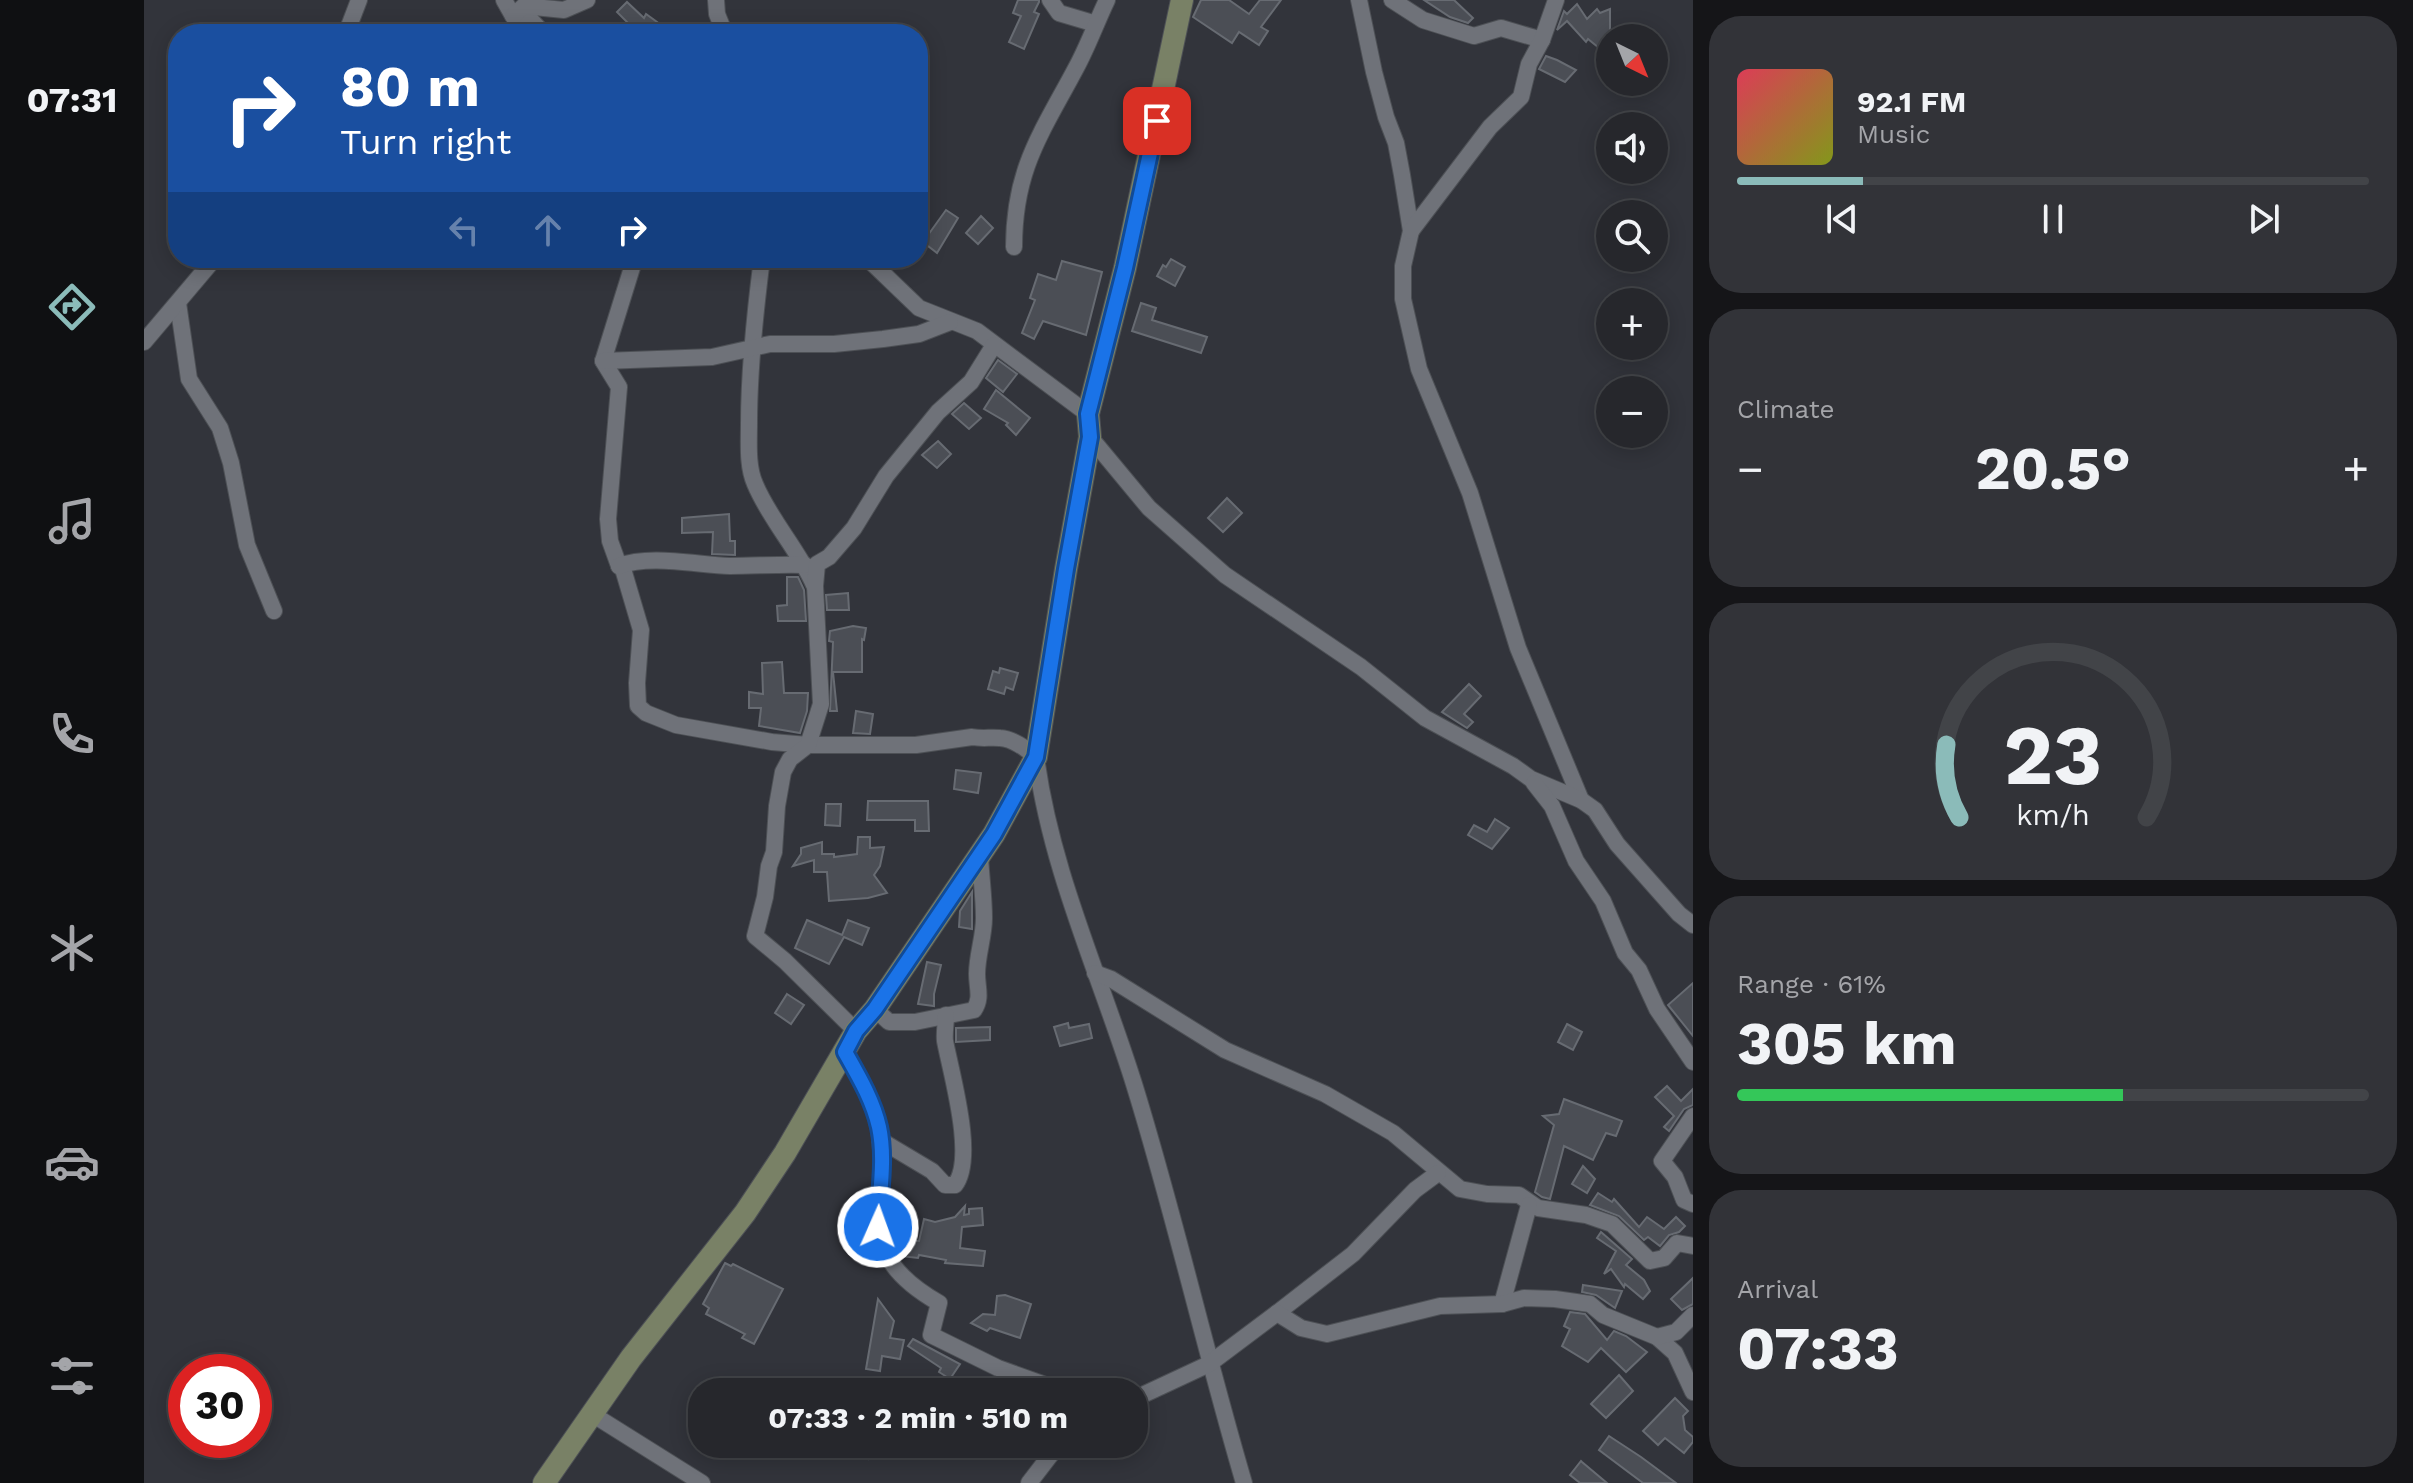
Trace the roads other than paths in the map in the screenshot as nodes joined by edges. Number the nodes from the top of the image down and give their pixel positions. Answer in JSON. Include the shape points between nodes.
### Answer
{"nodes":[{"id":1,"x":359,"y":0,"type":"edge"},
{"id":2,"x":504,"y":0,"type":"edge"},
{"id":3,"x":587,"y":0,"type":"edge"},
{"id":4,"x":1050,"y":0,"type":"edge"},
{"id":5,"x":1107,"y":0,"type":"edge"},
{"id":6,"x":1182,"y":0,"type":"edge"},
{"id":7,"x":1359,"y":0,"type":"edge"},
{"id":8,"x":1392,"y":0,"type":"edge"},
{"id":9,"x":1556,"y":0,"type":"edge"},
{"id":10,"x":714,"y":5,"type":"edge"},
{"id":11,"x":513,"y":16,"type":"junction"},
{"id":12,"x":350,"y":24,"type":"edge"},
{"id":13,"x":535,"y":24,"type":"edge"},
{"id":14,"x":721,"y":24,"type":"edge"},
{"id":15,"x":1096,"y":24,"type":"junction"},
{"id":16,"x":1542,"y":40,"type":"junction"},
{"id":17,"x":1411,"y":231,"type":"junction"},
{"id":18,"x":1014,"y":247,"type":"dead end"},
{"id":19,"x":207,"y":268,"type":"edge"},
{"id":20,"x":633,"y":268,"type":"edge"},
{"id":21,"x":761,"y":268,"type":"edge"},
{"id":22,"x":877,"y":268,"type":"edge"},
{"id":23,"x":178,"y":303,"type":"junction"},
{"id":24,"x":950,"y":322,"type":"junction"},
{"id":25,"x":144,"y":342,"type":"edge"},
{"id":26,"x":994,"y":345,"type":"junction"},
{"id":27,"x":751,"y":347,"type":"junction"},
{"id":28,"x":603,"y":361,"type":"junction"},
{"id":29,"x":1088,"y":414,"type":"junction"},
{"id":30,"x":1090,"y":437,"type":"junction"},
{"id":31,"x":805,"y":565,"type":"junction"},
{"id":32,"x":619,"y":566,"type":"junction"},
{"id":33,"x":815,"y":586,"type":"junction"},
{"id":34,"x":274,"y":611,"type":"dead end"},
{"id":35,"x":808,"y":745,"type":"junction"},
{"id":36,"x":1036,"y":757,"type":"junction"},
{"id":37,"x":1531,"y":779,"type":"junction"},
{"id":38,"x":1581,"y":800,"type":"junction"},
{"id":39,"x":980,"y":856,"type":"junction"},
{"id":40,"x":1693,"y":925,"type":"edge"},
{"id":41,"x":1095,"y":973,"type":"junction"},
{"id":42,"x":875,"y":1009,"type":"junction"},
{"id":43,"x":946,"y":1015,"type":"junction"},
{"id":44,"x":856,"y":1031,"type":"junction"},
{"id":45,"x":845,"y":1052,"type":"junction"},
{"id":46,"x":1693,"y":1062,"type":"edge"},
{"id":47,"x":1693,"y":1116,"type":"edge"},
{"id":48,"x":880,"y":1140,"type":"junction"},
{"id":49,"x":1438,"y":1173,"type":"junction"},
{"id":50,"x":1693,"y":1204,"type":"edge"},
{"id":51,"x":1529,"y":1205,"type":"junction"},
{"id":52,"x":1693,"y":1246,"type":"edge"},
{"id":53,"x":1502,"y":1304,"type":"junction"},
{"id":54,"x":1277,"y":1313,"type":"junction"},
{"id":55,"x":1693,"y":1315,"type":"edge"},
{"id":56,"x":1657,"y":1337,"type":"junction"},
{"id":57,"x":1209,"y":1364,"type":"junction"},
{"id":58,"x":1026,"y":1378,"type":"edge"},
{"id":59,"x":1148,"y":1392,"type":"edge"},
{"id":60,"x":1693,"y":1392,"type":"edge"},
{"id":61,"x":592,"y":1414,"type":"junction"},
{"id":62,"x":1048,"y":1458,"type":"edge"},
{"id":63,"x":544,"y":1483,"type":"edge"},
{"id":64,"x":702,"y":1483,"type":"edge"},
{"id":65,"x":1029,"y":1483,"type":"edge"},
{"id":66,"x":1244,"y":1483,"type":"edge"}],
"edges":[{"from":1,"to":12,"type":"street"},
{"from":2,"to":11,"type":"street"},
{"from":3,"to":11,"type":"street","via":[[564,10],[524,6]]},
{"from":4,"to":15,"type":"street","via":[[1059,13]]},
{"from":5,"to":15,"type":"street"},
{"from":6,"to":29,"type":"street"},
{"from":7,"to":17,"type":"street","via":[[1396,143]]},
{"from":8,"to":16,"type":"street","via":[[1423,20],[1474,36],[1501,28]]},
{"from":9,"to":16,"type":"street"},
{"from":10,"to":14,"type":"street"},
{"from":11,"to":13,"type":"street"},
{"from":15,"to":18,"type":"street","via":[[1020,181]]},
{"from":16,"to":17,"type":"street","via":[[1521,97],[1490,127]]},
{"from":17,"to":38,"type":"street","via":[[1403,299],[1419,369],[1470,493],[1523,662]]},
{"from":19,"to":23,"type":"street"},
{"from":20,"to":28,"type":"street"},
{"from":21,"to":27,"type":"street"},
{"from":22,"to":24,"type":"street","via":[[919,308]]},
{"from":23,"to":25,"type":"street"},
{"from":23,"to":34,"type":"street","via":[[189,379],[220,428],[247,545]]},
{"from":24,"to":26,"type":"street","via":[[977,331]]},
{"from":24,"to":27,"type":"street","via":[[919,334],[883,339]]},
{"from":26,"to":29,"type":"street"},
{"from":26,"to":33,"type":"street","via":[[971,382],[938,412],[886,476],[854,528],[817,564]]},
{"from":27,"to":28,"type":"street","via":[[712,357]]},
{"from":27,"to":31,"type":"street","via":[[749,458],[754,483]]},
{"from":28,"to":32,"type":"street","via":[[619,387],[608,519]]},
{"from":29,"to":30,"type":"street"},
{"from":30,"to":36,"type":"street"},
{"from":30,"to":37,"type":"street","via":[[1149,508],[1225,575],[1361,667],[1425,718]]},
{"from":31,"to":32,"type":"street","via":[[679,560]]},
{"from":31,"to":33,"type":"street"},
{"from":32,"to":35,"type":"street","via":[[641,630],[638,706],[676,725]]},
{"from":33,"to":35,"type":"street","via":[[821,704]]},
{"from":35,"to":36,"type":"street","via":[[1001,738]]},
{"from":35,"to":44,"type":"street","via":[[783,772],[774,852],[755,936]]},
{"from":36,"to":39,"type":"street"},
{"from":36,"to":41,"type":"street","via":[[1048,827]]},
{"from":37,"to":38,"type":"street"},
{"from":37,"to":46,"type":"street","via":[[1552,806],[1657,1009]]},
{"from":38,"to":40,"type":"street"},
{"from":39,"to":42,"type":"street"},
{"from":39,"to":43,"type":"street","via":[[984,918],[977,1006]]},
{"from":41,"to":49,"type":"street","via":[[1225,1050],[1325,1094],[1393,1133]]},
{"from":41,"to":57,"type":"street","via":[[1136,1091]]},
{"from":42,"to":43,"type":"street","via":[[889,1022]]},
{"from":42,"to":44,"type":"street"},
{"from":43,"to":48,"type":"street","via":[[945,1038],[957,1089],[960,1178],[955,1185],[945,1185],[932,1171]]},
{"from":44,"to":45,"type":"street"},
{"from":45,"to":48,"type":"street","via":[[878,1124]]},
{"from":45,"to":61,"type":"street","via":[[745,1213]]},
{"from":47,"to":50,"type":"street","via":[[1662,1161],[1684,1200]]},
{"from":48,"to":58,"type":"street","via":[[879,1239],[907,1281],[939,1303],[931,1335]]},
{"from":49,"to":51,"type":"street","via":[[1460,1189],[1519,1195]]},
{"from":49,"to":54,"type":"street","via":[[1353,1254]]},
{"from":51,"to":52,"type":"street","via":[[1612,1224],[1650,1261],[1664,1258],[1677,1243]]},
{"from":51,"to":53,"type":"street"},
{"from":53,"to":54,"type":"street","via":[[1440,1306],[1327,1334],[1301,1328]]},
{"from":53,"to":56,"type":"street","via":[[1524,1298],[1581,1301]]},
{"from":54,"to":57,"type":"street"},
{"from":55,"to":56,"type":"street","via":[[1676,1332]]},
{"from":56,"to":60,"type":"street","via":[[1675,1353]]},
{"from":57,"to":59,"type":"street"},
{"from":57,"to":66,"type":"street"},
{"from":61,"to":63,"type":"street"},
{"from":61,"to":64,"type":"street"},
{"from":62,"to":65,"type":"street"}]}
